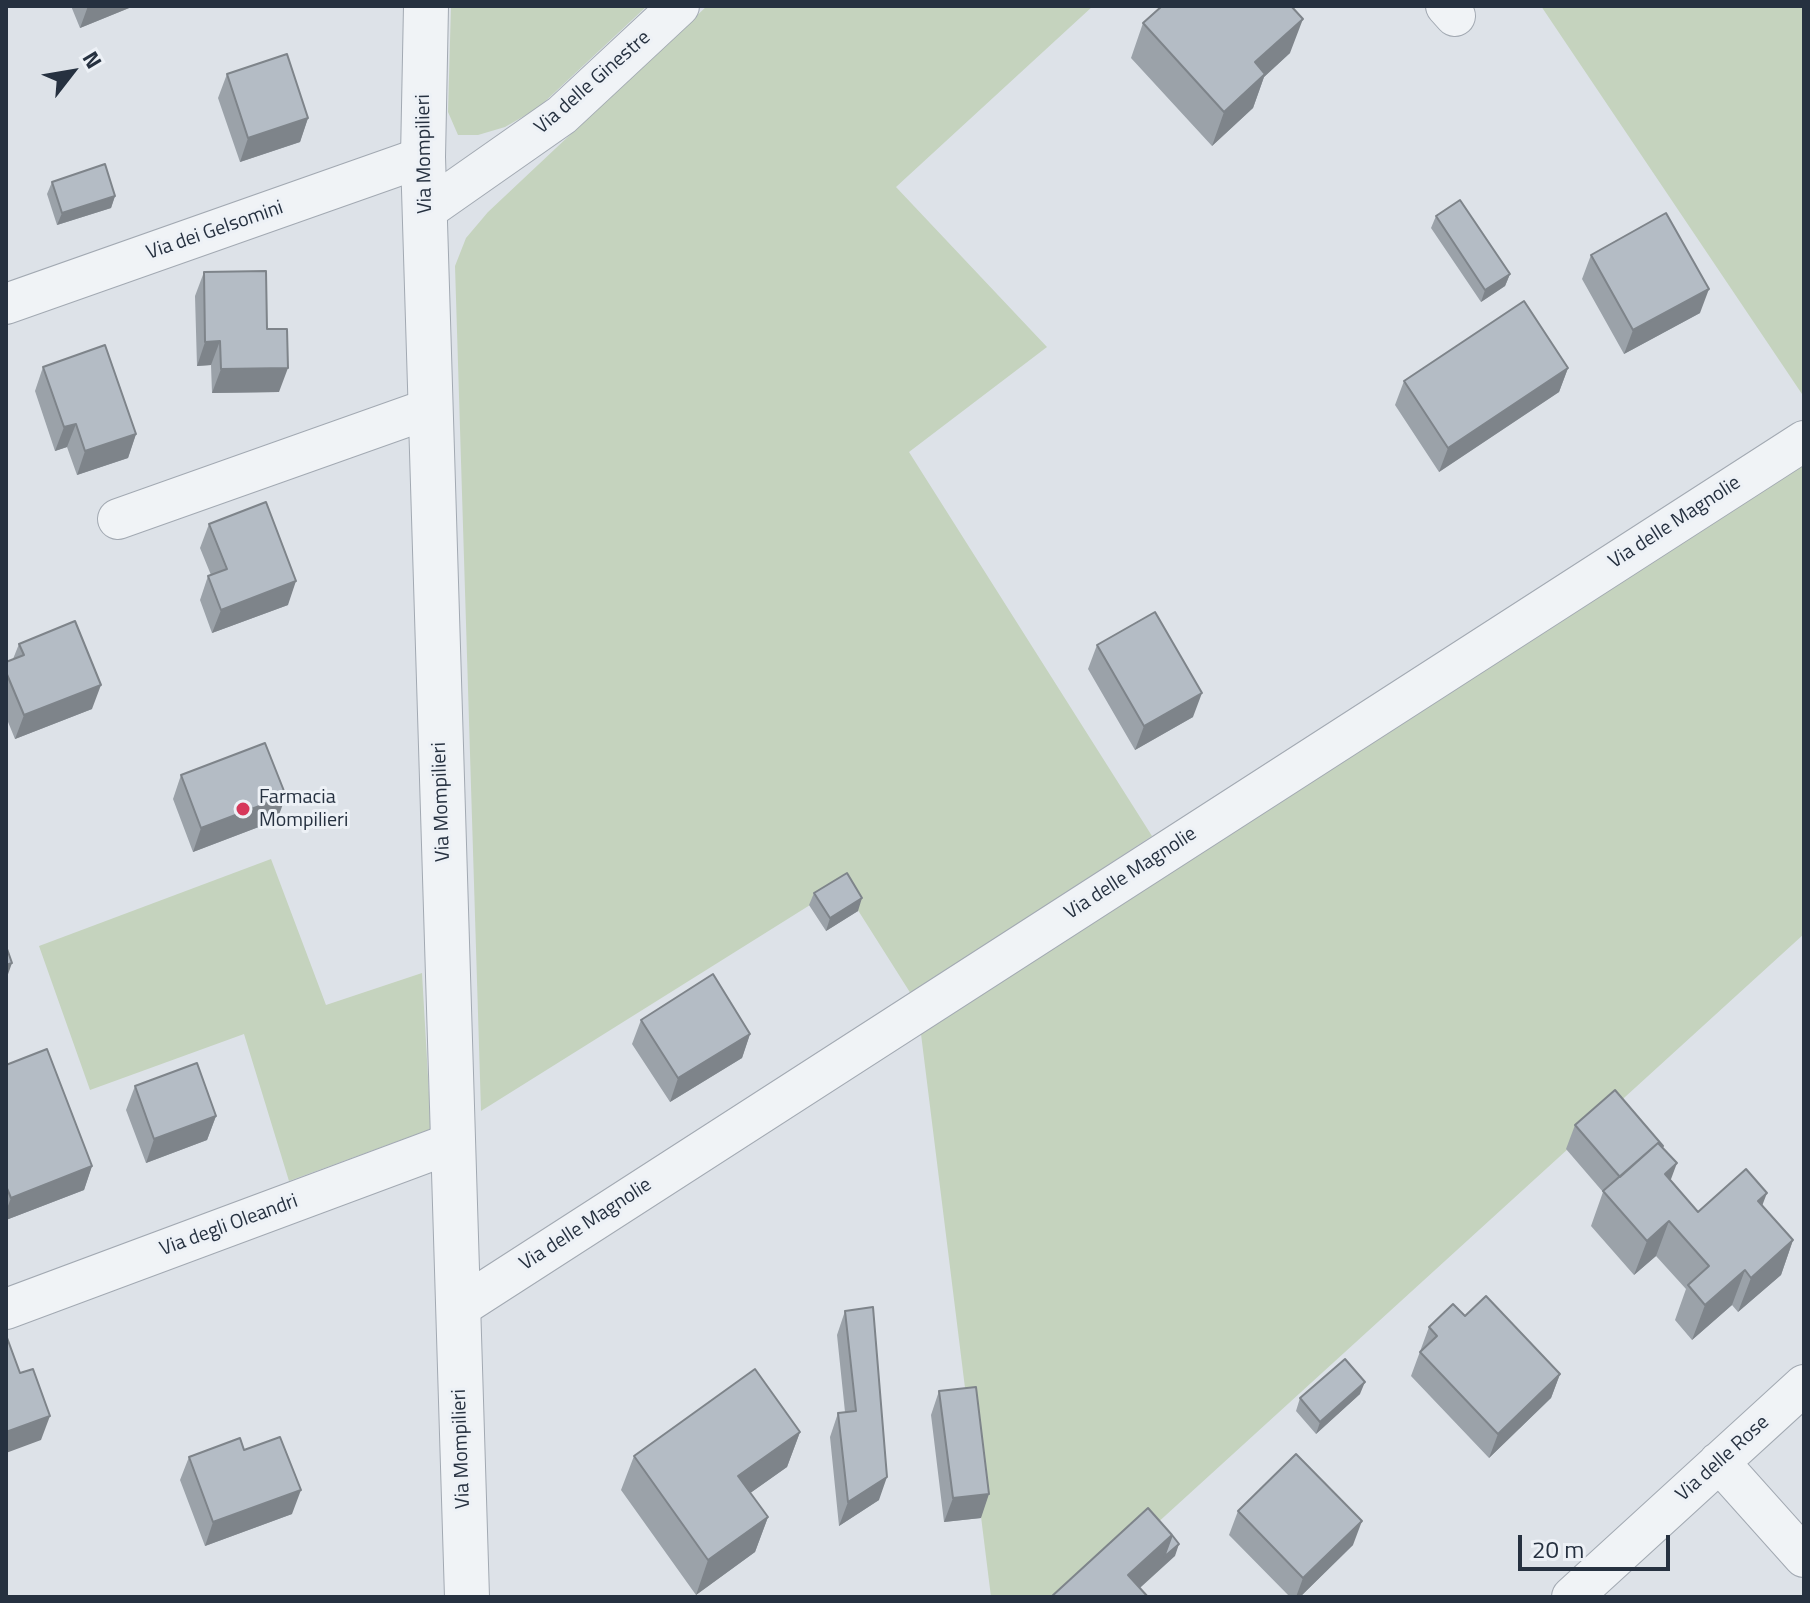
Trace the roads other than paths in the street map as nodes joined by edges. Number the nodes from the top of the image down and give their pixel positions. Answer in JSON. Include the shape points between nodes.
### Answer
{"nodes":[{"id":1,"x":426,"y":6,"type":"edge"},
{"id":2,"x":679,"y":6,"type":"edge"},
{"id":3,"x":423,"y":157,"type":"junction"},
{"id":4,"x":425,"y":211,"type":"junction"},
{"id":5,"x":6,"y":304,"type":"edge"},
{"id":6,"x":431,"y":408,"type":"junction"},
{"id":7,"x":1804,"y":441,"type":"edge"},
{"id":8,"x":118,"y":519,"type":"dead end"},
{"id":9,"x":452,"y":1143,"type":"junction"},
{"id":10,"x":6,"y":1309,"type":"edge"},
{"id":11,"x":457,"y":1309,"type":"junction"},
{"id":12,"x":1804,"y":1385,"type":"edge"},
{"id":13,"x":1719,"y":1462,"type":"junction"},
{"id":14,"x":1804,"y":1557,"type":"edge"},
{"id":15,"x":467,"y":1597,"type":"edge"},
{"id":16,"x":1572,"y":1597,"type":"edge"}],
"edges":[{"from":1,"to":3,"type":"street","name":"Via Mompilieri"},
{"from":2,"to":4,"type":"street","name":"Via delle Ginestre","via":[[562,115]]},
{"from":3,"to":4,"type":"street","name":"Via Mompilieri"},
{"from":3,"to":5,"type":"street","name":"Via dei Gelsomini"},
{"from":4,"to":6,"type":"street","name":"Via Mompilieri"},
{"from":6,"to":8,"type":"street"},
{"from":6,"to":9,"type":"street","name":"Via Mompilieri"},
{"from":7,"to":11,"type":"street","name":"Via delle Magnolie"},
{"from":9,"to":10,"type":"street","name":"Via degli Oleandri"},
{"from":9,"to":11,"type":"street","name":"Via Mompilieri"},
{"from":11,"to":15,"type":"street","name":"Via Mompilieri"},
{"from":12,"to":13,"type":"street","name":"Via delle Rose"},
{"from":13,"to":14,"type":"street"},
{"from":13,"to":16,"type":"street","name":"Via delle Rose"}]}
